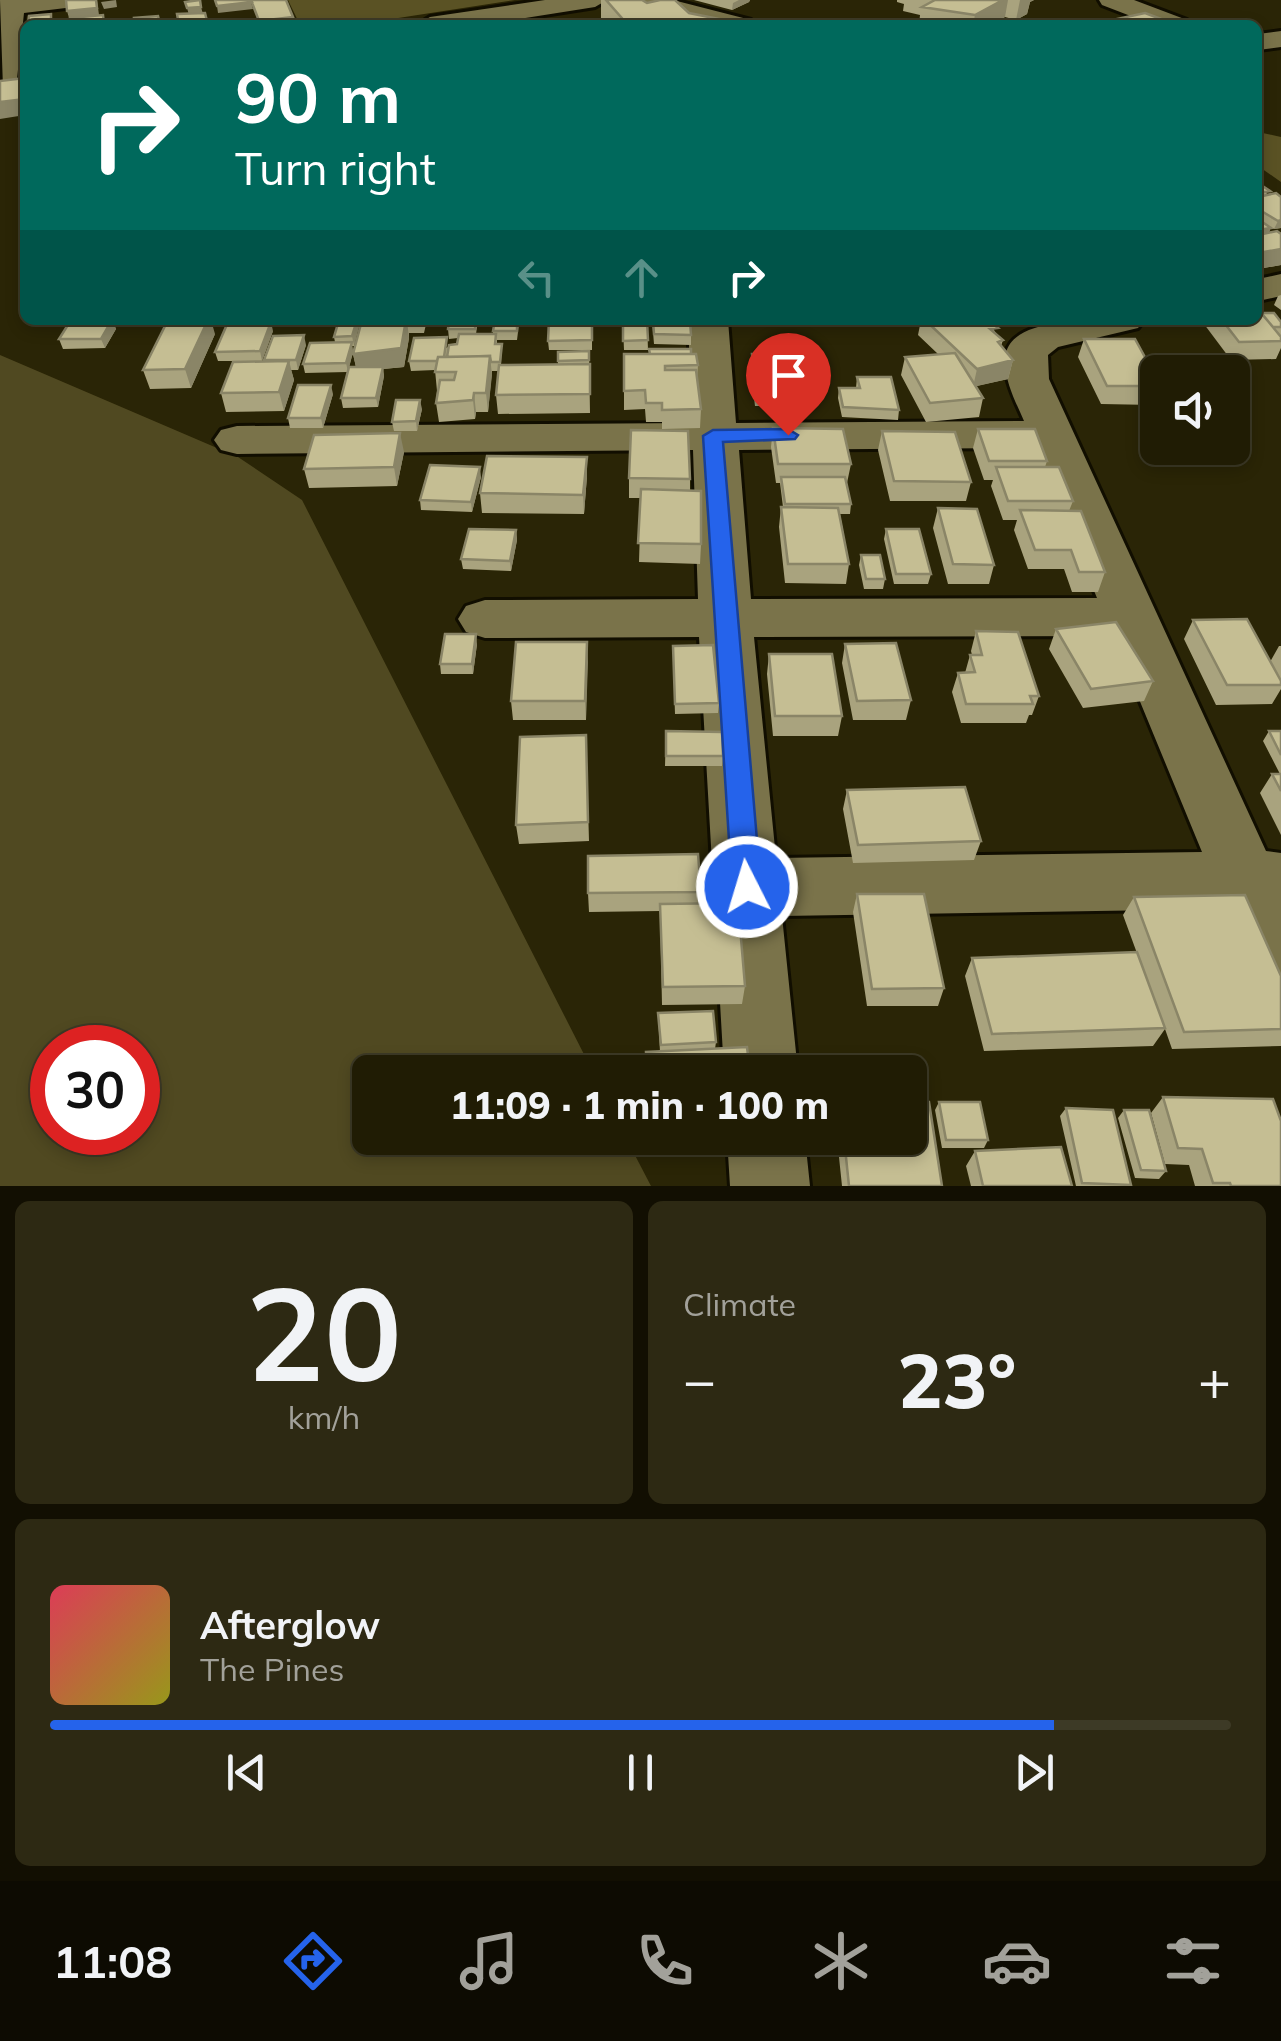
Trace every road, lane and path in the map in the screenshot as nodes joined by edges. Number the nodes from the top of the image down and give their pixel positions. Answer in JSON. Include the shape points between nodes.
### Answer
{"nodes":[{"id":1,"x":74,"y":0,"type":"edge"},
{"id":2,"x":595,"y":0,"type":"edge"},
{"id":3,"x":654,"y":0,"type":"edge"},
{"id":4,"x":1111,"y":0,"type":"edge"},
{"id":5,"x":8,"y":5,"type":"edge"},
{"id":6,"x":463,"y":20,"type":"edge"},
{"id":7,"x":694,"y":20,"type":"edge"},
{"id":8,"x":1165,"y":20,"type":"edge"},
{"id":9,"x":9,"y":78,"type":"edge"},
{"id":10,"x":708,"y":325,"type":"edge"},
{"id":11,"x":1050,"y":327,"type":"edge"},
{"id":12,"x":1054,"y":434,"type":"junction"},
{"id":13,"x":713,"y":436,"type":"junction"},
{"id":14,"x":237,"y":440,"type":"dead end"},
{"id":15,"x":725,"y":616,"type":"junction"},
{"id":16,"x":1132,"y":617,"type":"junction"},
{"id":17,"x":485,"y":618,"type":"dead end"},
{"id":18,"x":1264,"y":880,"type":"edge"},
{"id":19,"x":747,"y":887,"type":"junction"},
{"id":20,"x":1281,"y":960,"type":"edge"},
{"id":21,"x":760,"y":1055,"type":"edge"},
{"id":22,"x":767,"y":1155,"type":"edge"},
{"id":23,"x":770,"y":1186,"type":"edge"}],
"edges":[{"from":1,"to":5,"type":"street"},
{"from":2,"to":6,"type":"street"},
{"from":3,"to":7,"type":"street"},
{"from":4,"to":8,"type":"street"},
{"from":5,"to":9,"type":"street"},
{"from":10,"to":13,"type":"street"},
{"from":11,"to":12,"type":"street","via":[[1027,351],[1028,379]]},
{"from":12,"to":13,"type":"street"},
{"from":12,"to":16,"type":"street"},
{"from":13,"to":14,"type":"street"},
{"from":13,"to":15,"type":"street"},
{"from":15,"to":16,"type":"street"},
{"from":15,"to":17,"type":"street"},
{"from":15,"to":19,"type":"street"},
{"from":16,"to":18,"type":"street"},
{"from":18,"to":19,"type":"street"},
{"from":18,"to":20,"type":"street"},
{"from":19,"to":21,"type":"street"},
{"from":22,"to":23,"type":"street"}]}
